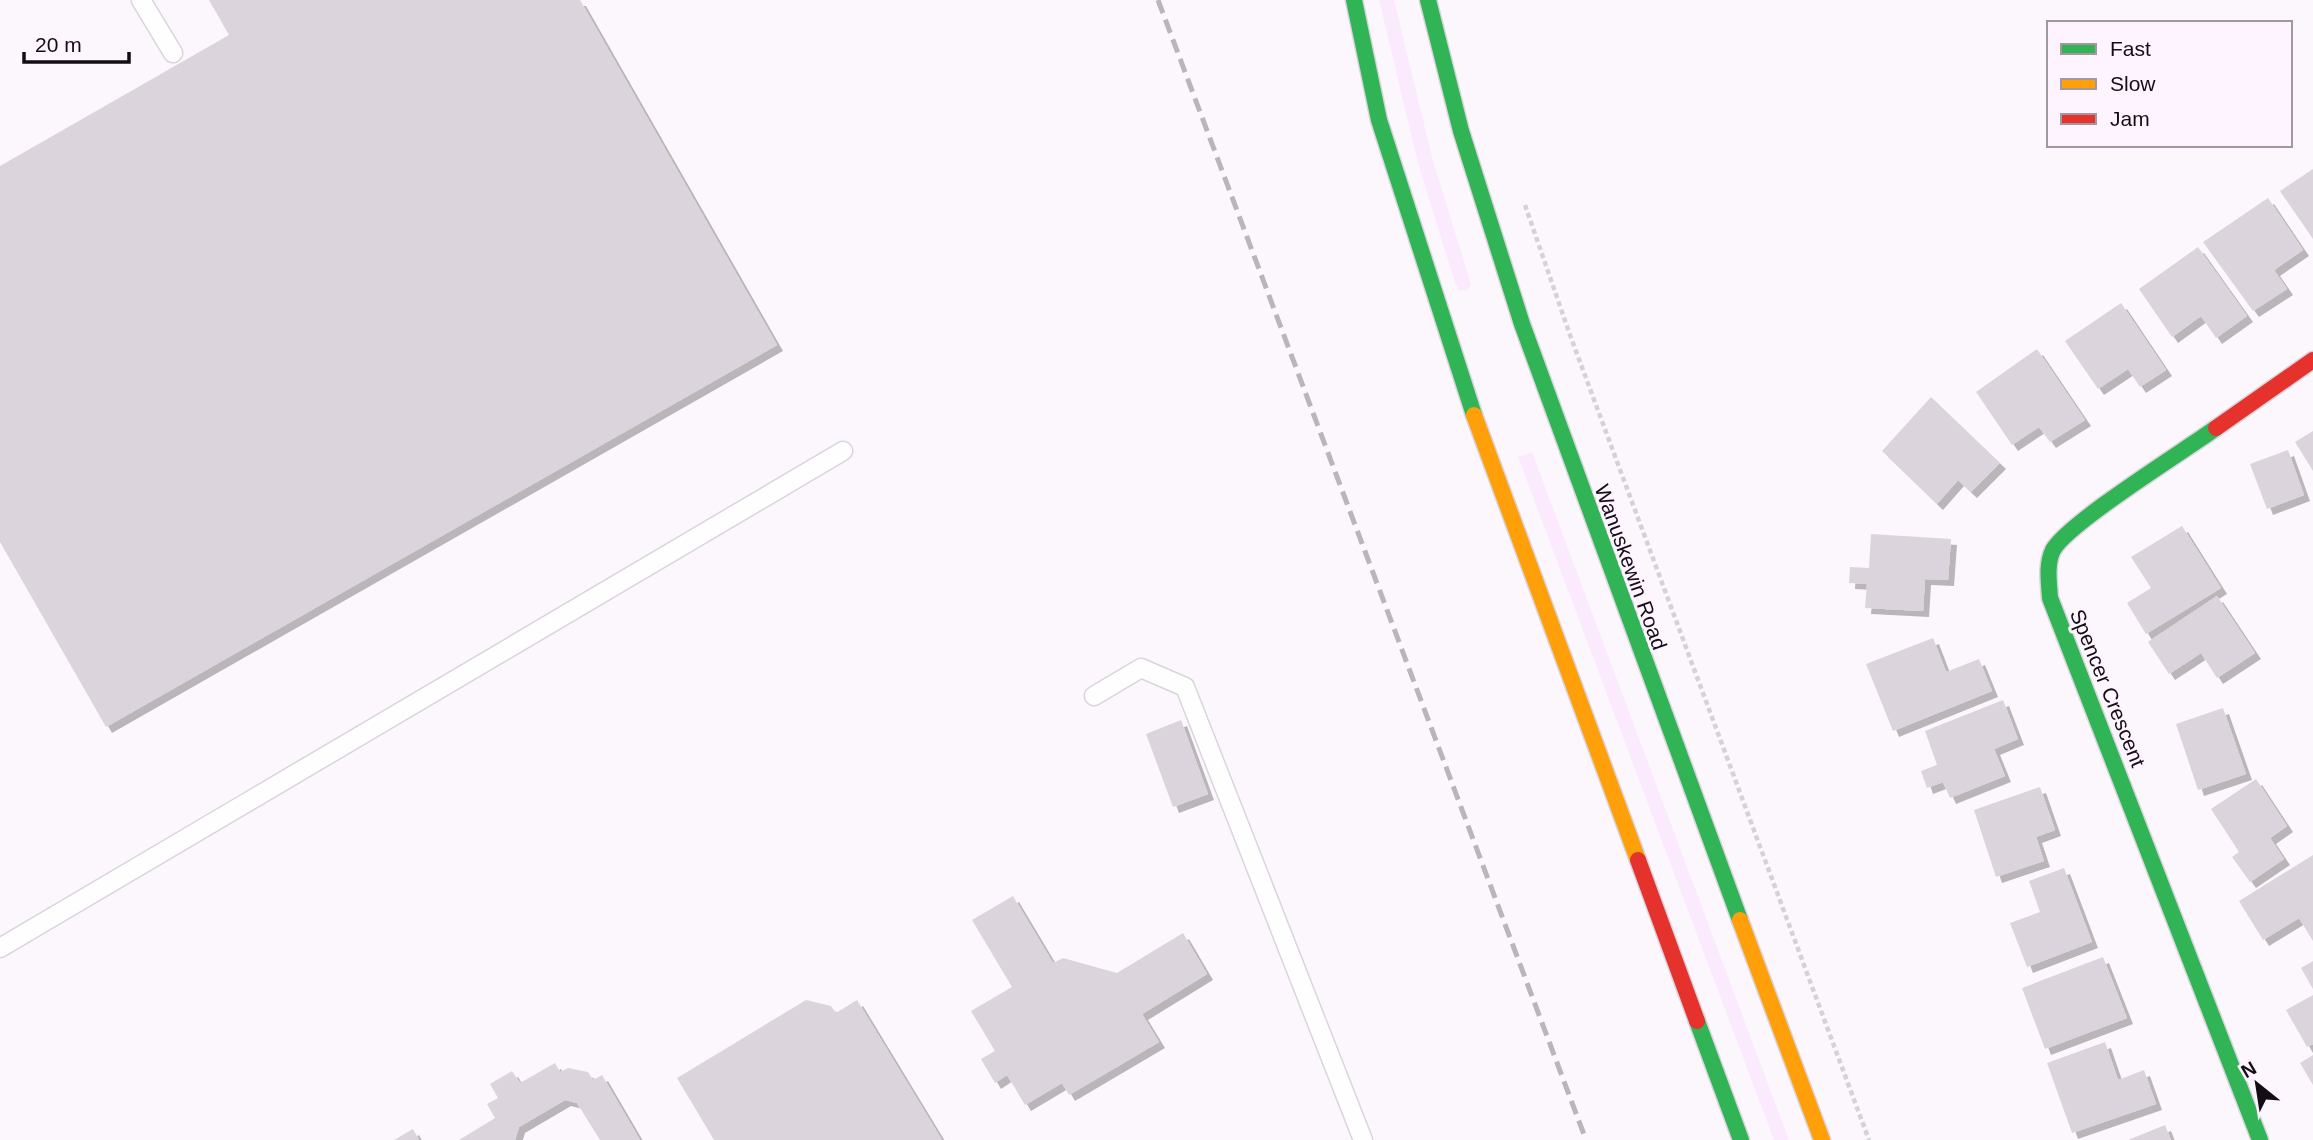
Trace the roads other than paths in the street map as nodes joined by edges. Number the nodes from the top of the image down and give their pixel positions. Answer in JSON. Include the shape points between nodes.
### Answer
{"nodes":[{"id":1,"x":141,"y":0,"type":"edge"},
{"id":2,"x":1354,"y":0,"type":"edge"},
{"id":3,"x":1428,"y":0,"type":"edge"},
{"id":4,"x":173,"y":53,"type":"dead end"},
{"id":5,"x":2313,"y":360,"type":"edge"},
{"id":6,"x":843,"y":451,"type":"dead end"},
{"id":7,"x":1094,"y":696,"type":"dead end"},
{"id":8,"x":0,"y":948,"type":"edge"},
{"id":9,"x":1363,"y":1140,"type":"edge"},
{"id":10,"x":1741,"y":1140,"type":"edge"},
{"id":11,"x":1822,"y":1140,"type":"edge"},
{"id":12,"x":2260,"y":1140,"type":"edge"}],
"edges":[{"from":1,"to":4,"type":"lane"},
{"from":2,"to":10,"type":"main road","via":[[1379,120],[1457,368]]},
{"from":3,"to":11,"type":"main road","name":"Wanuskewin Road","via":[[1450,99],[1528,342]]},
{"from":5,"to":12,"type":"main road","name":"Spencer Crescent","via":[[2091,516],[2058,543],[2047,561],[2050,598]]},
{"from":6,"to":8,"type":"lane"},
{"from":7,"to":9,"type":"lane","via":[[1141,668],[1185,687]]}]}
